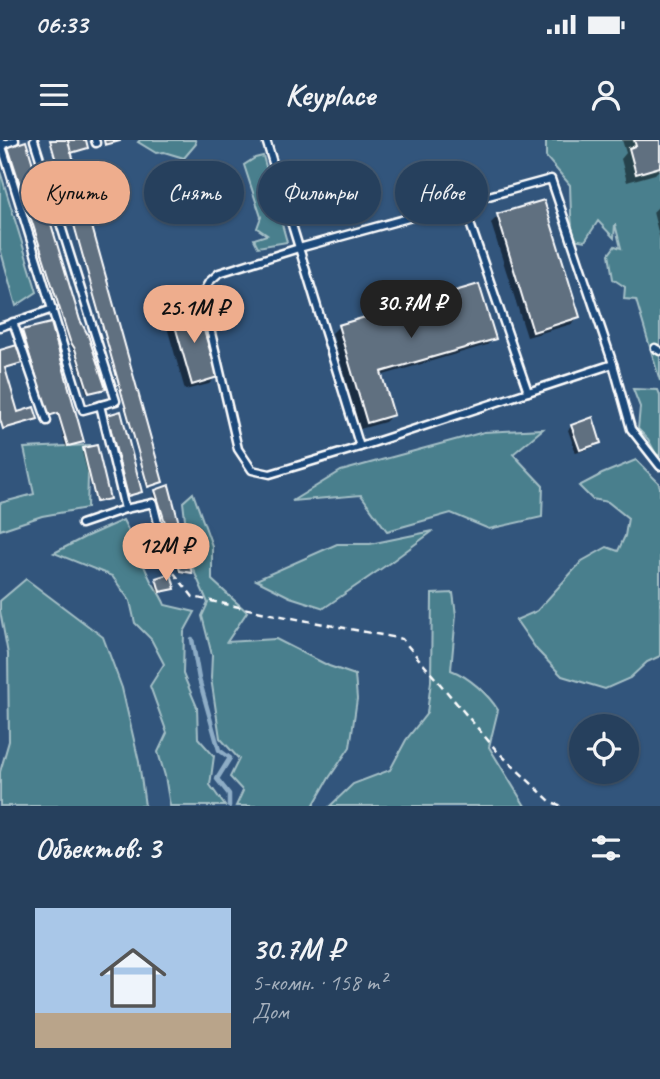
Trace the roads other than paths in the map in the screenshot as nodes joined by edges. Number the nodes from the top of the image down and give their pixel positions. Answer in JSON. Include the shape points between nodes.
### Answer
{"nodes":[{"id":1,"x":15,"y":140,"type":"edge"},
{"id":2,"x":34,"y":140,"type":"edge"},
{"id":3,"x":266,"y":140,"type":"edge"},
{"id":4,"x":1,"y":143,"type":"edge"},
{"id":5,"x":488,"y":196,"type":"edge"},
{"id":6,"x":395,"y":222,"type":"edge"},
{"id":7,"x":470,"y":224,"type":"edge"},
{"id":8,"x":299,"y":248,"type":"junction"},
{"id":9,"x":53,"y":309,"type":"junction"},
{"id":10,"x":13,"y":322,"type":"junction"},
{"id":11,"x":0,"y":327,"type":"edge"},
{"id":12,"x":613,"y":364,"type":"junction"},
{"id":13,"x":528,"y":392,"type":"junction"},
{"id":14,"x":100,"y":405,"type":"junction"},
{"id":15,"x":47,"y":422,"type":"dead end"},
{"id":16,"x":360,"y":447,"type":"junction"},
{"id":17,"x":660,"y":466,"type":"edge"},
{"id":18,"x":125,"y":509,"type":"junction"},
{"id":19,"x":80,"y":524,"type":"dead end"},
{"id":20,"x":168,"y":564,"type":"road end"}],
"edges":[{"from":1,"to":4,"type":"lane"},
{"from":2,"to":14,"type":"lane","via":[[116,401]]},
{"from":3,"to":8,"type":"lane"},
{"from":4,"to":9,"type":"lane"},
{"from":5,"to":12,"type":"lane","via":[[551,179]]},
{"from":6,"to":8,"type":"lane"},
{"from":7,"to":13,"type":"lane"},
{"from":8,"to":16,"type":"lane"},
{"from":8,"to":16,"type":"lane","via":[[219,273],[202,294],[238,449],[252,470],[270,474]]},
{"from":9,"to":10,"type":"lane"},
{"from":9,"to":14,"type":"lane","via":[[83,410]]},
{"from":10,"to":11,"type":"lane"},
{"from":10,"to":15,"type":"lane"},
{"from":12,"to":13,"type":"lane"},
{"from":12,"to":17,"type":"lane","via":[[631,429]]},
{"from":13,"to":16,"type":"lane"},
{"from":14,"to":18,"type":"lane"},
{"from":18,"to":19,"type":"lane"},
{"from":18,"to":20,"type":"lane","via":[[153,503]]}]}
